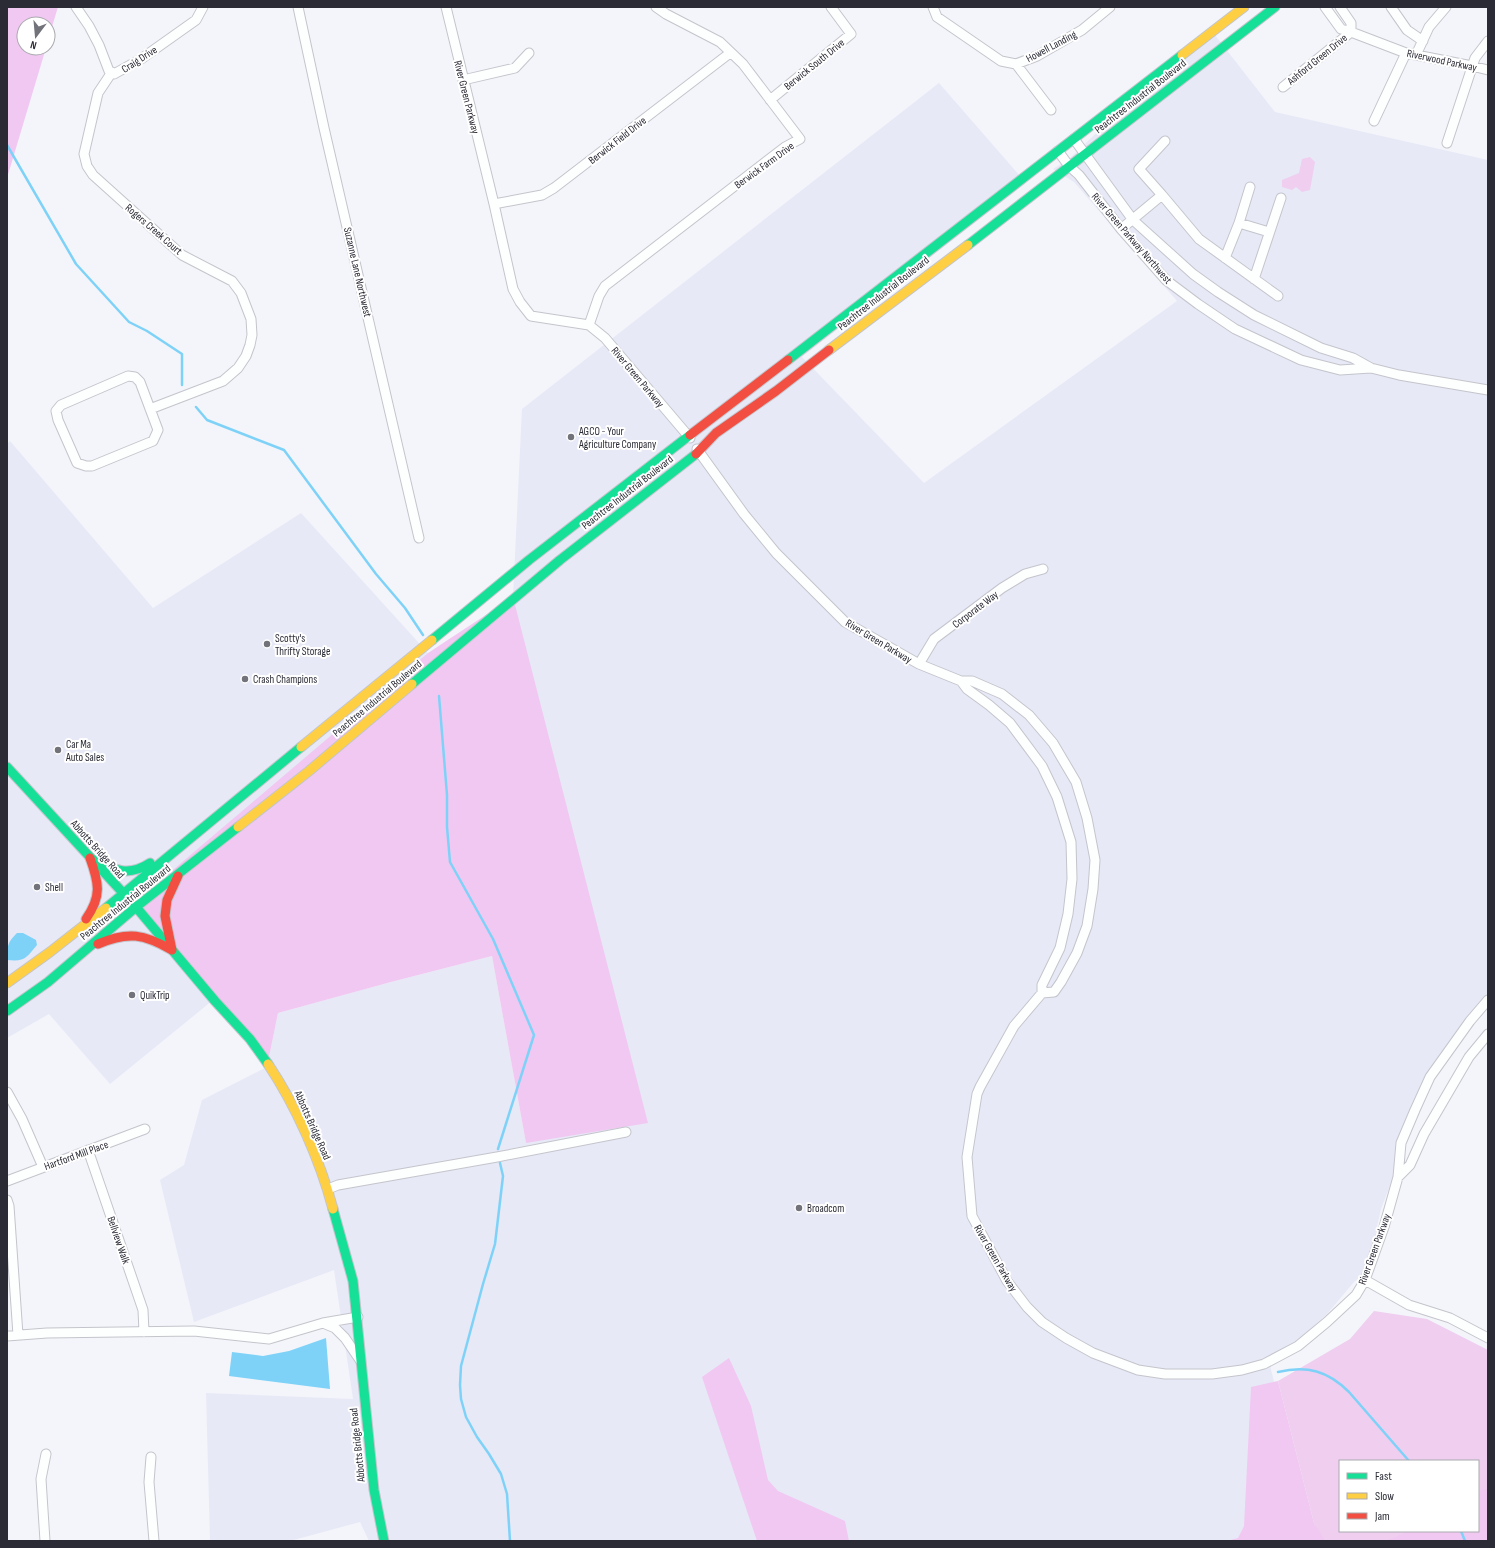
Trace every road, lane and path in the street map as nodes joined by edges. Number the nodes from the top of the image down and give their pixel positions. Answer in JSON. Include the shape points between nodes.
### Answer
{"nodes":[{"id":1,"x":76,"y":7,"type":"edge"},
{"id":2,"x":203,"y":7,"type":"edge"},
{"id":3,"x":298,"y":7,"type":"edge"},
{"id":4,"x":446,"y":7,"type":"edge"},
{"id":5,"x":656,"y":7,"type":"edge"},
{"id":6,"x":831,"y":7,"type":"edge"},
{"id":7,"x":933,"y":7,"type":"edge"},
{"id":8,"x":1110,"y":7,"type":"edge"},
{"id":9,"x":1244,"y":7,"type":"edge"},
{"id":10,"x":1275,"y":7,"type":"edge"},
{"id":11,"x":1325,"y":7,"type":"edge"},
{"id":12,"x":1340,"y":7,"type":"edge"},
{"id":13,"x":1391,"y":7,"type":"edge"},
{"id":14,"x":1446,"y":7,"type":"edge"},
{"id":15,"x":1351,"y":32,"type":"junction"},
{"id":16,"x":1422,"y":41,"type":"junction"},
{"id":17,"x":1488,"y":41,"type":"edge"},
{"id":18,"x":529,"y":53,"type":"dead end"},
{"id":19,"x":730,"y":53,"type":"junction"},
{"id":20,"x":1406,"y":53,"type":"junction"},
{"id":21,"x":1416,"y":55,"type":"junction"},
{"id":22,"x":1016,"y":64,"type":"junction"},
{"id":23,"x":1472,"y":66,"type":"junction"},
{"id":24,"x":1488,"y":70,"type":"edge"},
{"id":25,"x":112,"y":72,"type":"junction"},
{"id":26,"x":463,"y":80,"type":"junction"},
{"id":27,"x":1283,"y":86,"type":"dead end"},
{"id":28,"x":770,"y":100,"type":"junction"},
{"id":29,"x":1051,"y":110,"type":"dead end"},
{"id":30,"x":1374,"y":120,"type":"dead end"},
{"id":31,"x":1074,"y":139,"type":"junction"},
{"id":32,"x":1165,"y":142,"type":"dead end"},
{"id":33,"x":1447,"y":143,"type":"dead end"},
{"id":34,"x":1058,"y":151,"type":"junction"},
{"id":35,"x":1085,"y":155,"type":"junction"},
{"id":36,"x":1069,"y":166,"type":"junction"},
{"id":37,"x":1250,"y":187,"type":"dead end"},
{"id":38,"x":1162,"y":195,"type":"junction"},
{"id":39,"x":1281,"y":198,"type":"dead end"},
{"id":40,"x":494,"y":204,"type":"junction"},
{"id":41,"x":1133,"y":220,"type":"junction"},
{"id":42,"x":1239,"y":223,"type":"junction"},
{"id":43,"x":1122,"y":229,"type":"junction"},
{"id":44,"x":1269,"y":232,"type":"junction"},
{"id":45,"x":1225,"y":258,"type":"junction"},
{"id":46,"x":1254,"y":279,"type":"junction"},
{"id":47,"x":1278,"y":296,"type":"dead end"},
{"id":48,"x":589,"y":325,"type":"junction"},
{"id":49,"x":1371,"y":368,"type":"junction"},
{"id":50,"x":1488,"y":390,"type":"edge"},
{"id":51,"x":150,"y":409,"type":"junction"},
{"id":52,"x":688,"y":436,"type":"junction"},
{"id":53,"x":699,"y":451,"type":"junction"},
{"id":54,"x":419,"y":538,"type":"dead end"},
{"id":55,"x":1043,"y":569,"type":"dead end"},
{"id":56,"x":919,"y":664,"type":"junction"},
{"id":57,"x":961,"y":681,"type":"junction"},
{"id":58,"x":7,"y":767,"type":"edge"},
{"id":59,"x":178,"y":848,"type":"junction"},
{"id":60,"x":90,"y":858,"type":"junction"},
{"id":61,"x":180,"y":873,"type":"junction"},
{"id":62,"x":123,"y":894,"type":"junction"},
{"id":63,"x":136,"y":907,"type":"junction"},
{"id":64,"x":79,"y":929,"type":"junction"},
{"id":65,"x":85,"y":950,"type":"junction"},
{"id":66,"x":172,"y":950,"type":"junction"},
{"id":67,"x":7,"y":984,"type":"edge"},
{"id":68,"x":1042,"y":993,"type":"junction"},
{"id":69,"x":1488,"y":1000,"type":"edge"},
{"id":70,"x":7,"y":1011,"type":"edge"},
{"id":71,"x":1488,"y":1034,"type":"edge"},
{"id":72,"x":7,"y":1092,"type":"edge"},
{"id":73,"x":145,"y":1129,"type":"dead end"},
{"id":74,"x":626,"y":1132,"type":"dead end"},
{"id":75,"x":88,"y":1150,"type":"junction"},
{"id":76,"x":43,"y":1167,"type":"junction"},
{"id":77,"x":1398,"y":1177,"type":"junction"},
{"id":78,"x":7,"y":1181,"type":"edge"},
{"id":79,"x":328,"y":1189,"type":"junction"},
{"id":80,"x":7,"y":1200,"type":"edge"},
{"id":81,"x":1365,"y":1280,"type":"junction"},
{"id":82,"x":358,"y":1317,"type":"junction"},
{"id":83,"x":323,"y":1323,"type":"junction"},
{"id":84,"x":144,"y":1332,"type":"junction"},
{"id":85,"x":18,"y":1335,"type":"junction"},
{"id":86,"x":7,"y":1336,"type":"edge"},
{"id":87,"x":1488,"y":1338,"type":"edge"},
{"id":88,"x":360,"y":1360,"type":"junction"},
{"id":89,"x":46,"y":1454,"type":"dead end"},
{"id":90,"x":151,"y":1457,"type":"dead end"},
{"id":91,"x":45,"y":1541,"type":"edge"},
{"id":92,"x":154,"y":1541,"type":"edge"},
{"id":93,"x":384,"y":1541,"type":"edge"}],
"edges":[{"from":1,"to":25,"type":"street","name":"Craig Drive","via":[[89,26],[109,71]]},
{"from":2,"to":25,"type":"street","name":"Craig Drive","via":[[196,20],[141,59],[114,74]]},
{"from":3,"to":54,"type":"street","name":"Suzanne Lane Northwest"},
{"from":4,"to":26,"type":"street","name":"River Green Parkway"},
{"from":5,"to":19,"type":"street","name":"Berwick Farm Drive","via":[[720,42]]},
{"from":6,"to":28,"type":"street","name":"Berwick South Drive","via":[[851,34]]},
{"from":7,"to":22,"type":"street","name":"Howell Landing","via":[[937,17],[1001,61]]},
{"from":8,"to":22,"type":"street","name":"Howell Landing","via":[[1082,30],[1037,56]]},
{"from":9,"to":31,"type":"main road","name":"Peachtree Industrial Boulevard"},
{"from":10,"to":35,"type":"main road","name":"Peachtree Industrial Boulevard"},
{"from":11,"to":15,"type":"street","name":"Riverwood Parkway","via":[[1341,29]]},
{"from":12,"to":15,"type":"street","via":[[1351,23]]},
{"from":13,"to":16,"type":"street","via":[[1407,30]]},
{"from":14,"to":16,"type":"street","via":[[1429,27]]},
{"from":15,"to":20,"type":"street","name":"Riverwood Parkway"},
{"from":15,"to":27,"type":"street","name":"Ashford Green Drive"},
{"from":16,"to":21,"type":"street"},
{"from":17,"to":23,"type":"street"},
{"from":18,"to":26,"type":"street","via":[[515,68]]},
{"from":19,"to":28,"type":"street","name":"Berwick Farm Drive","via":[[743,64]]},
{"from":19,"to":40,"type":"street","name":"Berwick Field Drive","via":[[554,188],[542,195]]},
{"from":20,"to":21,"type":"street","name":"Riverwood Parkway"},
{"from":20,"to":30,"type":"street"},
{"from":21,"to":23,"type":"street","name":"Riverwood Parkway"},
{"from":22,"to":29,"type":"street"},
{"from":23,"to":24,"type":"street","name":"Riverwood Parkway"},
{"from":23,"to":33,"type":"street"},
{"from":25,"to":51,"type":"street","name":"Rogers Creek Court","via":[[98,94],[94,107],[84,154],[87,166],[93,175],[182,255],[232,281],[241,293],[251,319],[250,345],[238,368],[223,381]]},
{"from":26,"to":40,"type":"street","name":"River Green Parkway"},
{"from":28,"to":48,"type":"street","name":"Berwick Farm Drive","via":[[800,139],[785,147],[605,286]]},
{"from":31,"to":34,"type":"main road","name":"Peachtree Industrial Boulevard"},
{"from":31,"to":35,"type":"street","name":"River Green Parkway Northwest"},
{"from":32,"to":38,"type":"street","via":[[1139,169]]},
{"from":34,"to":36,"type":"street","name":"River Green Parkway Northwest"},
{"from":34,"to":52,"type":"main road","name":"Peachtree Industrial Boulevard"},
{"from":35,"to":36,"type":"main road","name":"Peachtree Industrial Boulevard"},
{"from":35,"to":41,"type":"street","name":"River Green Parkway Northwest"},
{"from":36,"to":43,"type":"street","name":"River Green Parkway Northwest"},
{"from":36,"to":53,"type":"main road","name":"Peachtree Industrial Boulevard","via":[[776,391],[716,433]]},
{"from":37,"to":42,"type":"street"},
{"from":38,"to":41,"type":"street"},
{"from":38,"to":45,"type":"street","via":[[1199,239]]},
{"from":39,"to":44,"type":"street"},
{"from":40,"to":48,"type":"street","name":"River Green Parkway","via":[[513,289],[520,302],[531,316]]},
{"from":41,"to":43,"type":"street"},
{"from":41,"to":49,"type":"street","name":"River Green Parkway Northwest","via":[[1193,274],[1254,315],[1322,348],[1353,358]]},
{"from":42,"to":44,"type":"street"},
{"from":42,"to":45,"type":"street"},
{"from":43,"to":49,"type":"street","name":"River Green Parkway Northwest","via":[[1166,280],[1235,329],[1301,360],[1340,370]]},
{"from":44,"to":46,"type":"street"},
{"from":45,"to":46,"type":"street"},
{"from":46,"to":47,"type":"street"},
{"from":48,"to":52,"type":"street","name":"River Green Parkway","via":[[605,338]]},
{"from":49,"to":50,"type":"street","name":"River Green Parkway Northwest"},
{"from":51,"to":51,"type":"street","via":[[140,382],[135,377],[128,376],[61,404],[56,411],[77,463],[92,466],[153,441],[158,430]]},
{"from":52,"to":53,"type":"street","name":"River Green Parkway"},
{"from":52,"to":59,"type":"main road","name":"Peachtree Industrial Boulevard","via":[[529,560]]},
{"from":53,"to":56,"type":"street","name":"River Green Parkway","via":[[744,514],[776,553],[845,622]]},
{"from":53,"to":61,"type":"main road","name":"Peachtree Industrial Boulevard","via":[[554,565],[309,771]]},
{"from":55,"to":56,"type":"street","name":"Corporate Way","via":[[1026,574],[1002,588],[934,639]]},
{"from":56,"to":57,"type":"street","name":"River Green Parkway"},
{"from":57,"to":68,"type":"street","name":"River Green Parkway","via":[[967,689],[1010,723],[1042,766],[1057,797],[1068,830],[1071,842],[1072,879],[1068,914],[1060,948],[1042,985]]},
{"from":57,"to":68,"type":"street","name":"River Green Parkway","via":[[972,681],[1002,694],[1029,715],[1053,743],[1076,782],[1087,818],[1095,860],[1087,926],[1077,953],[1061,982],[1054,992]]},
{"from":58,"to":60,"type":"main road","name":"Abbotts Bridge Road"},
{"from":59,"to":60,"type":"main road","via":[[159,856],[141,870],[130,872],[116,870]]},
{"from":59,"to":62,"type":"main road","name":"Peachtree Industrial Boulevard"},
{"from":60,"to":62,"type":"main road","name":"Abbotts Bridge Road"},
{"from":60,"to":64,"type":"main road","via":[[98,882],[97,901]]},
{"from":61,"to":63,"type":"main road","name":"Peachtree Industrial Boulevard"},
{"from":61,"to":66,"type":"main road","via":[[167,900],[165,916]]},
{"from":62,"to":63,"type":"main road","name":"Abbotts Bridge Road"},
{"from":62,"to":64,"type":"main road","name":"Peachtree Industrial Boulevard"},
{"from":63,"to":65,"type":"main road","name":"Peachtree Industrial Boulevard"},
{"from":63,"to":66,"type":"main road","name":"Abbotts Bridge Road"},
{"from":64,"to":67,"type":"main road","name":"Peachtree Industrial Boulevard"},
{"from":65,"to":66,"type":"main road","via":[[114,937],[133,935],[155,939]]},
{"from":65,"to":70,"type":"main road","name":"Peachtree Industrial Boulevard","via":[[48,982]]},
{"from":66,"to":79,"type":"main road","name":"Abbotts Bridge Road","via":[[250,1039],[283,1087],[299,1118]]},
{"from":68,"to":81,"type":"street","name":"River Green Parkway","via":[[1014,1026],[980,1087],[967,1157],[972,1216],[1007,1281],[1042,1322],[1093,1353],[1138,1370],[1164,1374],[1212,1374],[1264,1364],[1298,1346],[1356,1295]]},
{"from":69,"to":77,"type":"street","name":"River Green Parkway","via":[[1430,1077],[1401,1143]]},
{"from":71,"to":77,"type":"street","name":"River Green Parkway","via":[[1469,1057],[1424,1134],[1410,1165]]},
{"from":72,"to":76,"type":"street"},
{"from":73,"to":75,"type":"street","name":"Hartford Mill Place"},
{"from":74,"to":79,"type":"street","via":[[338,1185]]},
{"from":75,"to":76,"type":"street","name":"Hartford Mill Place"},
{"from":75,"to":84,"type":"street","name":"Bellview Walk","via":[[143,1310]]},
{"from":76,"to":78,"type":"street","name":"Hartford Mill Place"},
{"from":77,"to":81,"type":"street","name":"River Green Parkway"},
{"from":79,"to":82,"type":"main road","name":"Abbotts Bridge Road","via":[[353,1281]]},
{"from":80,"to":85,"type":"street"},
{"from":81,"to":87,"type":"street","via":[[1409,1305],[1450,1318]]},
{"from":82,"to":83,"type":"street"},
{"from":82,"to":88,"type":"main road","name":"Abbotts Bridge Road"},
{"from":83,"to":84,"type":"street","via":[[269,1339],[194,1331]]},
{"from":83,"to":88,"type":"street","via":[[335,1328]]},
{"from":84,"to":85,"type":"street"},
{"from":85,"to":86,"type":"street"},
{"from":88,"to":93,"type":"main road","name":"Abbotts Bridge Road","via":[[374,1490]]},
{"from":89,"to":91,"type":"street","via":[[41,1479]]},
{"from":90,"to":92,"type":"street","via":[[149,1482]]}]}
